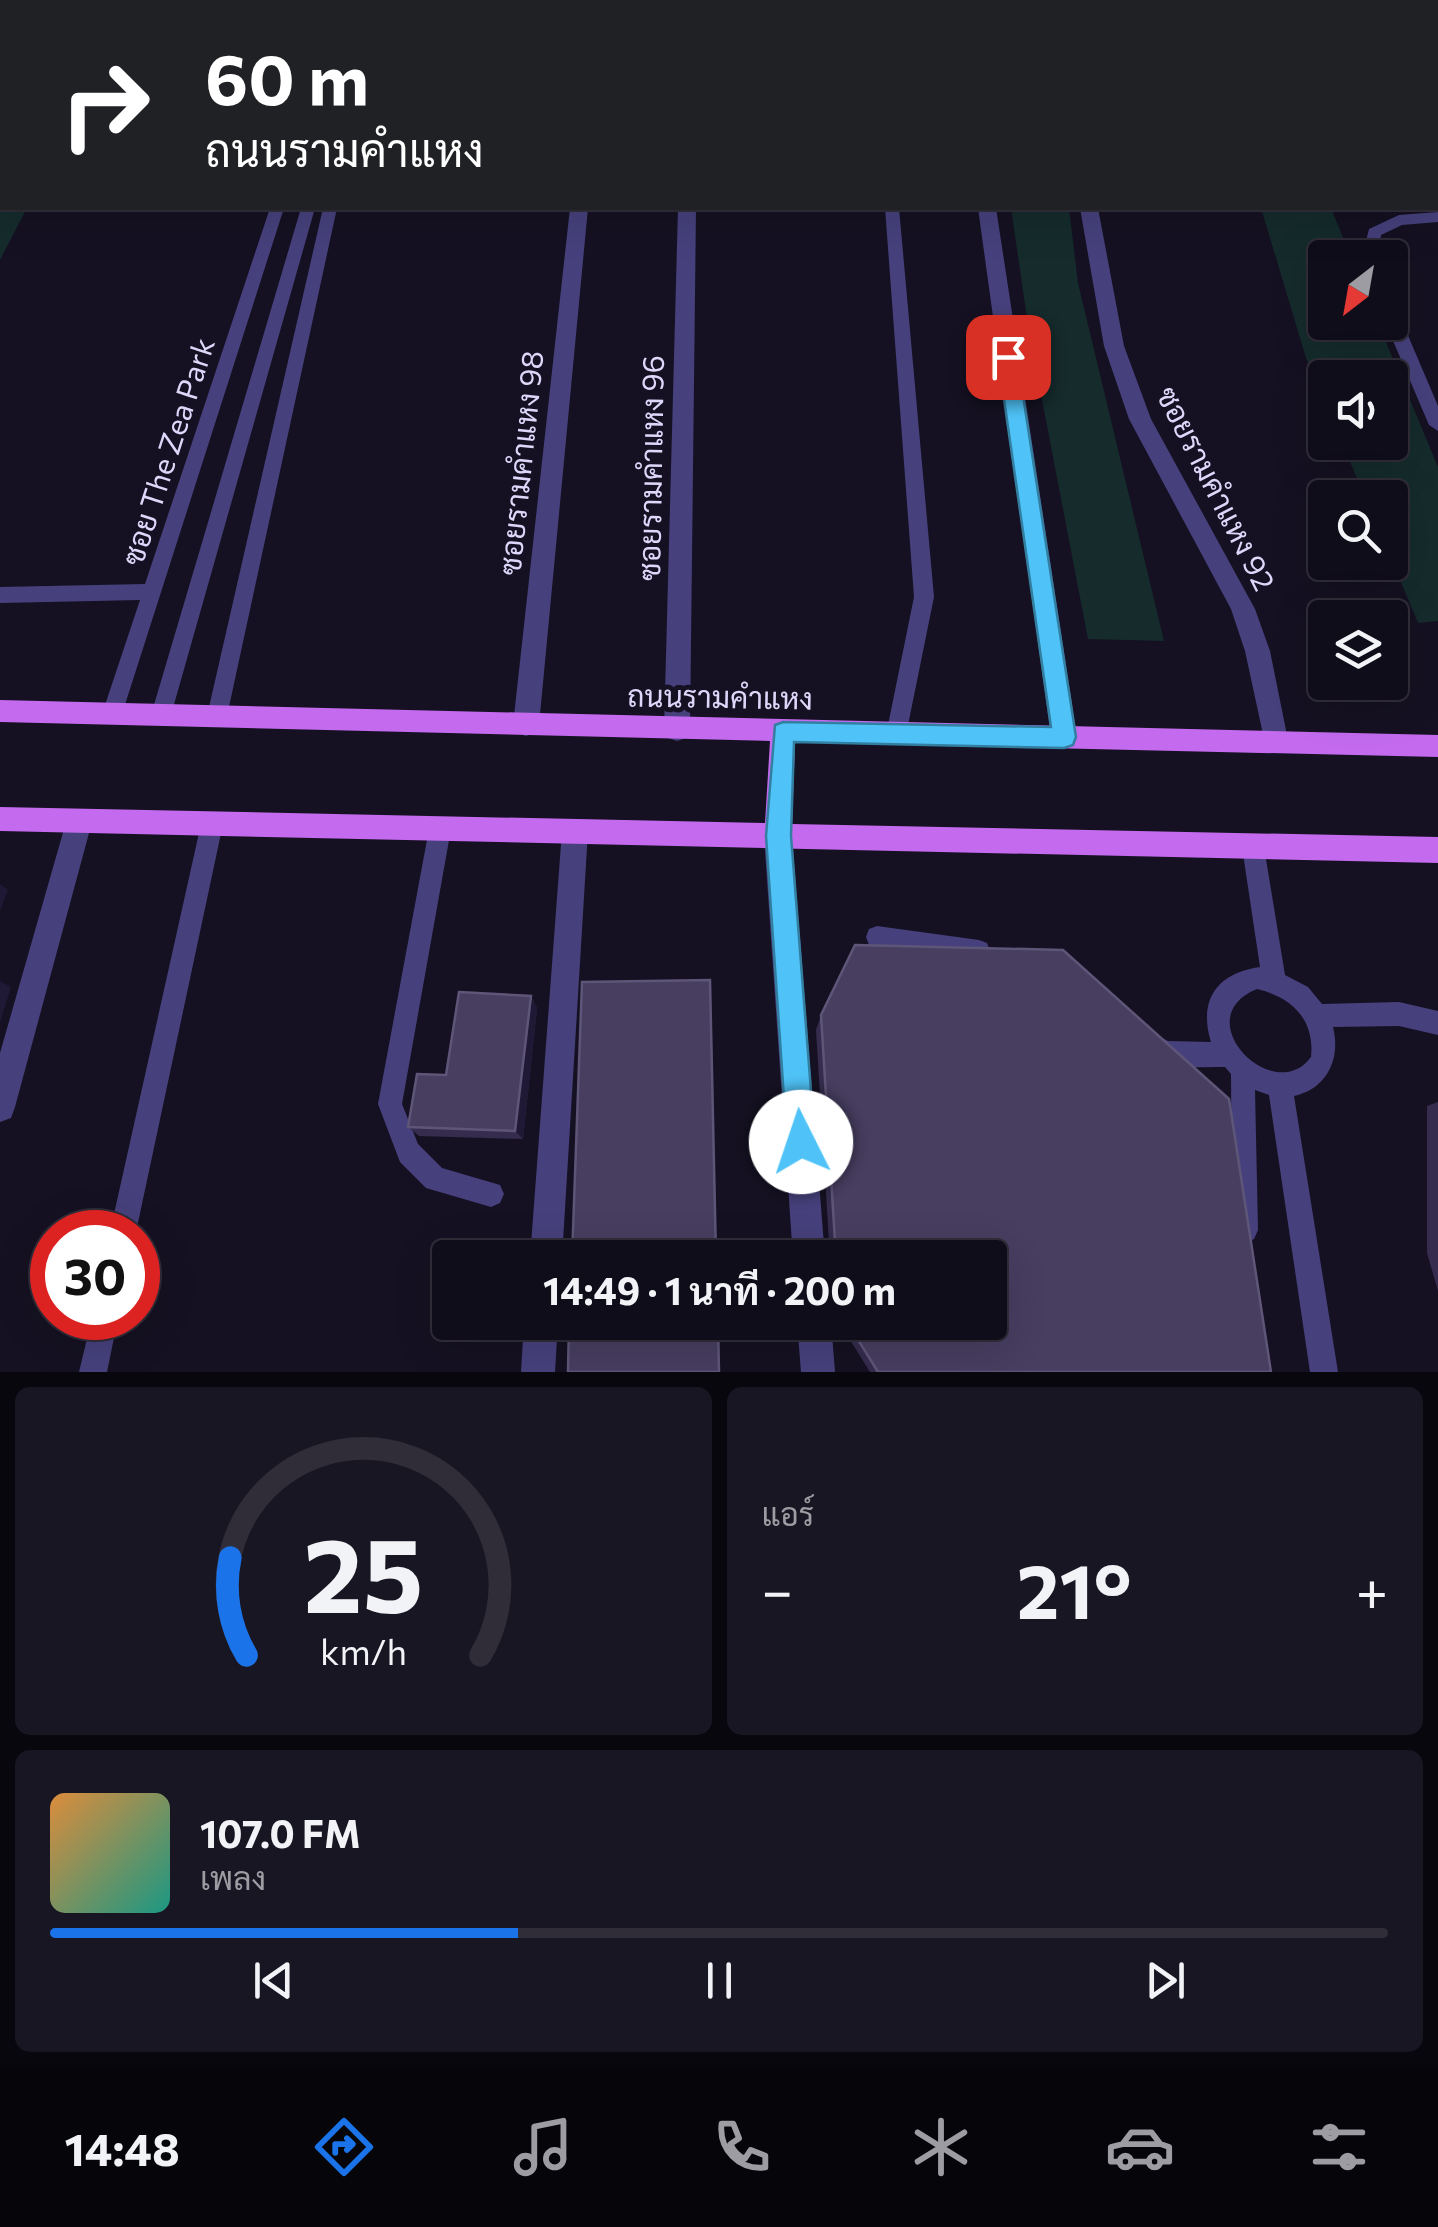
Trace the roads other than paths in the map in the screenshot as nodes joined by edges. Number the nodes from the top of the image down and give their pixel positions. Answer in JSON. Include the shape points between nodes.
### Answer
{"nodes":[{"id":1,"x":276,"y":210,"type":"edge"},
{"id":2,"x":307,"y":210,"type":"edge"},
{"id":3,"x":330,"y":210,"type":"edge"},
{"id":4,"x":579,"y":210,"type":"edge"},
{"id":5,"x":687,"y":210,"type":"edge"},
{"id":6,"x":892,"y":210,"type":"edge"},
{"id":7,"x":987,"y":210,"type":"edge"},
{"id":8,"x":1089,"y":210,"type":"edge"},
{"id":9,"x":1438,"y":217,"type":"edge"},
{"id":10,"x":1373,"y":240,"type":"edge"},
{"id":11,"x":1398,"y":340,"type":"edge"},
{"id":12,"x":1418,"y":376,"type":"junction"},
{"id":13,"x":1438,"y":377,"type":"edge"},
{"id":14,"x":1438,"y":424,"type":"edge"},
{"id":15,"x":152,"y":592,"type":"junction"},
{"id":16,"x":0,"y":595,"type":"edge"},
{"id":17,"x":0,"y":711,"type":"edge"},
{"id":18,"x":112,"y":714,"type":"junction"},
{"id":19,"x":161,"y":715,"type":"junction"},
{"id":20,"x":217,"y":716,"type":"junction"},
{"id":21,"x":526,"y":725,"type":"junction"},
{"id":22,"x":676,"y":730,"type":"junction"},
{"id":23,"x":783,"y":732,"type":"junction"},
{"id":24,"x":896,"y":735,"type":"junction"},
{"id":25,"x":1064,"y":737,"type":"junction"},
{"id":26,"x":1275,"y":740,"type":"junction"},
{"id":27,"x":1438,"y":746,"type":"edge"},
{"id":28,"x":0,"y":819,"type":"edge"},
{"id":29,"x":79,"y":822,"type":"junction"},
{"id":30,"x":212,"y":824,"type":"junction"},
{"id":31,"x":440,"y":829,"type":"junction"},
{"id":32,"x":575,"y":831,"type":"junction"},
{"id":33,"x":778,"y":836,"type":"junction"},
{"id":34,"x":1254,"y":847,"type":"junction"},
{"id":35,"x":1438,"y":850,"type":"edge"},
{"id":36,"x":877,"y":937,"type":"dead end"},
{"id":37,"x":1008,"y":954,"type":"edge"},
{"id":38,"x":1274,"y":981,"type":"junction"},
{"id":39,"x":1317,"y":1016,"type":"junction"},
{"id":40,"x":1438,"y":1023,"type":"edge"},
{"id":41,"x":1130,"y":1032,"type":"edge"},
{"id":42,"x":1236,"y":1062,"type":"junction"},
{"id":43,"x":1280,"y":1086,"type":"junction"},
{"id":44,"x":0,"y":1107,"type":"edge"},
{"id":45,"x":490,"y":1194,"type":"dead end"},
{"id":46,"x":128,"y":1210,"type":"edge"},
{"id":47,"x":547,"y":1240,"type":"edge"},
{"id":48,"x":809,"y":1240,"type":"edge"},
{"id":49,"x":1246,"y":1259,"type":"edge"},
{"id":50,"x":100,"y":1340,"type":"edge"},
{"id":51,"x":541,"y":1340,"type":"edge"},
{"id":52,"x":815,"y":1340,"type":"edge"},
{"id":53,"x":93,"y":1372,"type":"edge"},
{"id":54,"x":538,"y":1372,"type":"edge"},
{"id":55,"x":818,"y":1372,"type":"edge"},
{"id":56,"x":1324,"y":1372,"type":"edge"}],
"edges":[{"from":1,"to":15,"type":"lane","name":"ซอย The Zea Park"},
{"from":2,"to":19,"type":"lane"},
{"from":3,"to":20,"type":"lane"},
{"from":4,"to":21,"type":"street","name":"ซอยรามคําแหง 98"},
{"from":5,"to":22,"type":"street","name":"ซอยรามคําแหง 96"},
{"from":6,"to":24,"type":"lane","via":[[924,596]]},
{"from":7,"to":25,"type":"street"},
{"from":8,"to":26,"type":"street","name":"ซอยรามคําแหง 92","via":[[1114,346],[1133,401],[1257,640]]},
{"from":9,"to":10,"type":"lane","via":[[1399,220],[1374,232]]},
{"from":11,"to":12,"type":"lane"},
{"from":12,"to":13,"type":"lane"},
{"from":12,"to":14,"type":"lane"},
{"from":15,"to":16,"type":"lane"},
{"from":15,"to":18,"type":"lane","name":"ซอย The Zea Park"},
{"from":17,"to":18,"type":"main road","name":"ถนนรามคำแหง"},
{"from":18,"to":19,"type":"main road","name":"ถนนรามคำแหง"},
{"from":19,"to":20,"type":"main road","name":"ถนนรามคำแหง"},
{"from":20,"to":21,"type":"main road","name":"ถนนรามคำแหง"},
{"from":21,"to":22,"type":"main road","name":"ถนนรามคำแหง"},
{"from":22,"to":23,"type":"main road","name":"ถนนรามคำแหง"},
{"from":23,"to":24,"type":"main road","name":"ถนนรามคำแหง"},
{"from":23,"to":33,"type":"main road"},
{"from":24,"to":25,"type":"main road","name":"ถนนรามคำแหง"},
{"from":25,"to":26,"type":"main road","name":"ถนนรามคำแหง"},
{"from":26,"to":27,"type":"main road","name":"ถนนรามคำแหง"},
{"from":28,"to":29,"type":"main road"},
{"from":29,"to":30,"type":"main road"},
{"from":29,"to":44,"type":"street"},
{"from":30,"to":31,"type":"main road"},
{"from":30,"to":46,"type":"lane"},
{"from":31,"to":32,"type":"main road"},
{"from":31,"to":45,"type":"lane","via":[[390,1104],[409,1153],[436,1179]]},
{"from":32,"to":33,"type":"main road"},
{"from":32,"to":47,"type":"street"},
{"from":33,"to":34,"type":"main road"},
{"from":33,"to":48,"type":"street"},
{"from":34,"to":35,"type":"main road"},
{"from":34,"to":38,"type":"lane"},
{"from":36,"to":37,"type":"lane"},
{"from":38,"to":39,"type":"lane"},
{"from":38,"to":42,"type":"lane","via":[[1241,981],[1218,1002],[1216,1019]]},
{"from":39,"to":40,"type":"lane","via":[[1399,1014]]},
{"from":39,"to":43,"type":"lane","via":[[1325,1050],[1321,1065],[1297,1084]]},
{"from":41,"to":42,"type":"lane","via":[[1164,1053]]},
{"from":42,"to":43,"type":"lane"},
{"from":42,"to":49,"type":"lane"},
{"from":43,"to":56,"type":"lane"},
{"from":50,"to":53,"type":"lane"},
{"from":51,"to":54,"type":"street"},
{"from":52,"to":55,"type":"street"}]}
